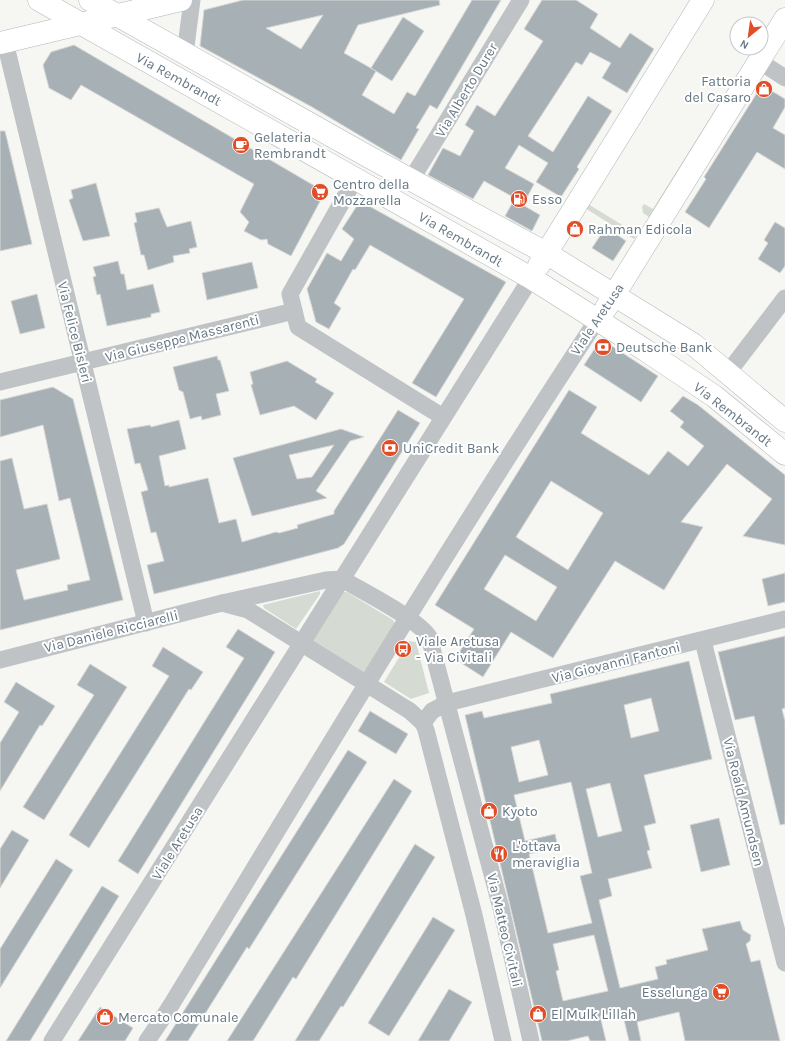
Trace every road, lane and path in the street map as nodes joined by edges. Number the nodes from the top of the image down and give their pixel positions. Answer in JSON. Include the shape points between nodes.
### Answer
{"nodes":[{"id":1,"x":38,"y":0,"type":"edge"},
{"id":2,"x":90,"y":0,"type":"edge"},
{"id":3,"x":181,"y":0,"type":"edge"},
{"id":4,"x":192,"y":0,"type":"edge"},
{"id":5,"x":521,"y":0,"type":"edge"},
{"id":6,"x":703,"y":0,"type":"edge"},
{"id":7,"x":116,"y":15,"type":"junction"},
{"id":8,"x":785,"y":19,"type":"edge"},
{"id":9,"x":80,"y":23,"type":"junction"},
{"id":10,"x":2,"y":42,"type":"edge"},
{"id":11,"x":185,"y":54,"type":"junction"},
{"id":12,"x":759,"y":61,"type":"junction"},
{"id":13,"x":785,"y":78,"type":"edge"},
{"id":14,"x":355,"y":179,"type":"junction"},
{"id":15,"x":411,"y":180,"type":"junction"},
{"id":16,"x":546,"y":253,"type":"junction"},
{"id":17,"x":531,"y":278,"type":"junction"},
{"id":18,"x":614,"y":296,"type":"junction"},
{"id":19,"x":785,"y":298,"type":"edge"},
{"id":20,"x":294,"y":311,"type":"junction"},
{"id":21,"x":597,"y":320,"type":"junction"},
{"id":22,"x":82,"y":362,"type":"junction"},
{"id":23,"x":727,"y":374,"type":"junction"},
{"id":24,"x":0,"y":382,"type":"edge"},
{"id":25,"x":442,"y":417,"type":"junction"},
{"id":26,"x":785,"y":421,"type":"edge"},
{"id":27,"x":785,"y":454,"type":"edge"},
{"id":28,"x":342,"y":579,"type":"junction"},
{"id":29,"x":222,"y":603,"type":"junction"},
{"id":30,"x":408,"y":618,"type":"junction"},
{"id":31,"x":785,"y":619,"type":"edge"},
{"id":32,"x":146,"y":623,"type":"junction"},
{"id":33,"x":703,"y":641,"type":"junction"},
{"id":34,"x":302,"y":645,"type":"junction"},
{"id":35,"x":0,"y":660,"type":"edge"},
{"id":36,"x":366,"y":684,"type":"junction"},
{"id":37,"x":447,"y":703,"type":"junction"},
{"id":38,"x":423,"y":723,"type":"junction"},
{"id":39,"x":785,"y":963,"type":"edge"},
{"id":40,"x":52,"y":1041,"type":"edge"},
{"id":41,"x":147,"y":1041,"type":"edge"},
{"id":42,"x":503,"y":1041,"type":"edge"},
{"id":43,"x":531,"y":1041,"type":"edge"}],
"edges":[{"from":1,"to":9,"type":"street","name":"Via Rembrandt"},
{"from":2,"to":7,"type":"street","name":"Via Rembrandt"},
{"from":3,"to":7,"type":"street"},
{"from":4,"to":11,"type":"street","name":"Via Rembrandt"},
{"from":5,"to":15,"type":"street","name":"Via Alberto Durer"},
{"from":6,"to":16,"type":"street","name":"Viale Aretusa"},
{"from":7,"to":9,"type":"street"},
{"from":7,"to":11,"type":"street","name":"Via Rembrandt"},
{"from":8,"to":12,"type":"street","name":"Viale Aretusa"},
{"from":9,"to":10,"type":"street"},
{"from":9,"to":14,"type":"street","name":"Via Rembrandt"},
{"from":10,"to":22,"type":"street","name":"Via Felice Bisleri"},
{"from":11,"to":15,"type":"street","name":"Via Rembrandt"},
{"from":12,"to":13,"type":"street"},
{"from":12,"to":18,"type":"street","name":"Viale Aretusa"},
{"from":14,"to":17,"type":"street","name":"Via Rembrandt"},
{"from":14,"to":20,"type":"street","via":[[290,294]]},
{"from":15,"to":16,"type":"street","name":"Via Rembrandt"},
{"from":16,"to":17,"type":"street","name":"Viale Aretusa"},
{"from":16,"to":18,"type":"street","name":"Via Rembrandt"},
{"from":17,"to":21,"type":"street","name":"Via Rembrandt"},
{"from":17,"to":25,"type":"street","name":"Viale Aretusa"},
{"from":18,"to":21,"type":"street","name":"Viale Aretusa"},
{"from":18,"to":23,"type":"street","name":"Via Rembrandt","via":[[693,344]]},
{"from":19,"to":23,"type":"street"},
{"from":20,"to":22,"type":"street","name":"Via Giuseppe Massarenti"},
{"from":20,"to":25,"type":"street","via":[[298,327]]},
{"from":21,"to":27,"type":"street","name":"Via Rembrandt","via":[[714,396]]},
{"from":21,"to":30,"type":"street","name":"Viale Aretusa"},
{"from":22,"to":24,"type":"street","name":"Via Giuseppe Massarenti"},
{"from":22,"to":32,"type":"street","name":"Via Felice Bisleri"},
{"from":23,"to":26,"type":"street","name":"Via Rembrandt"},
{"from":25,"to":28,"type":"street","name":"Viale Aretusa"},
{"from":28,"to":29,"type":"street","name":"Via Daniele Ricciarelli","via":[[326,580]]},
{"from":28,"to":30,"type":"street"},
{"from":28,"to":34,"type":"street","name":"Viale Aretusa"},
{"from":29,"to":32,"type":"street","name":"Via Daniele Ricciarelli"},
{"from":29,"to":34,"type":"street","name":"Via Daniele Ricciarelli","via":[[248,610]]},
{"from":30,"to":36,"type":"street","name":"Viale Aretusa"},
{"from":30,"to":37,"type":"street","name":"Via Matteo Civitali","via":[[429,637]]},
{"from":31,"to":33,"type":"street","name":"Via Giovanni Fantoni"},
{"from":32,"to":35,"type":"street","name":"Via Daniele Ricciarelli"},
{"from":33,"to":37,"type":"street","name":"Via Giovanni Fantoni"},
{"from":33,"to":39,"type":"street","name":"Via Roald Amundsen"},
{"from":34,"to":36,"type":"street"},
{"from":34,"to":40,"type":"street","name":"Viale Aretusa"},
{"from":36,"to":38,"type":"street","via":[[410,711]]},
{"from":36,"to":41,"type":"street","name":"Viale Aretusa"},
{"from":37,"to":38,"type":"street","via":[[432,711]]},
{"from":37,"to":43,"type":"street","name":"Via Matteo Civitali","via":[[501,908]]},
{"from":38,"to":42,"type":"street","name":"Via Matteo Civitali","via":[[474,915]]}]}
